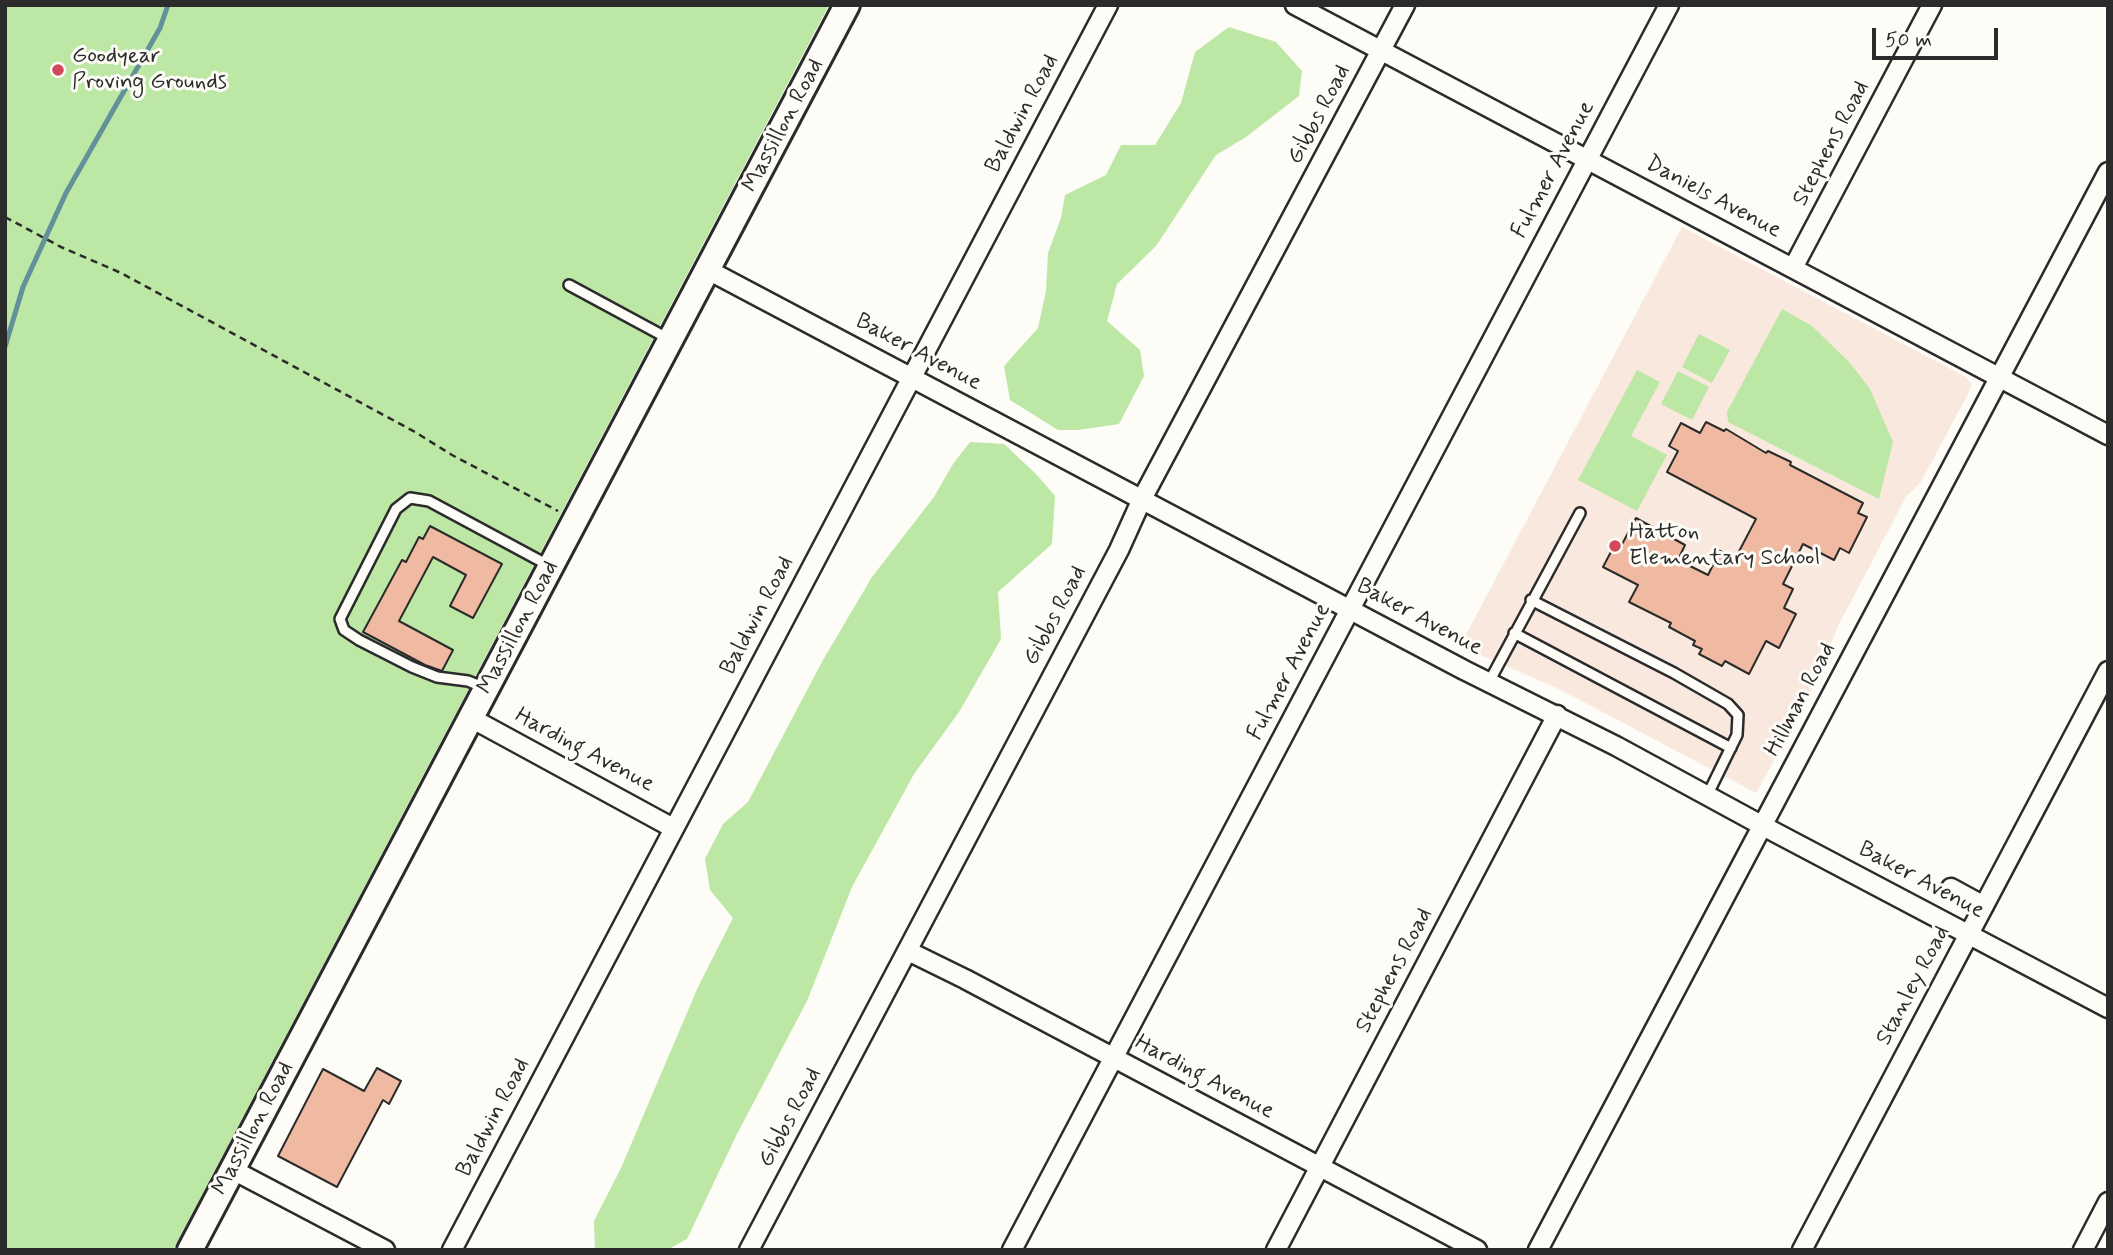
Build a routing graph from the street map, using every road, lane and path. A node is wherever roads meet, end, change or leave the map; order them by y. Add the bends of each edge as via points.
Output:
1 (847, 5) edge
2 (1108, 5) edge
3 (1295, 5) edge
4 (1405, 5) edge
5 (1669, 5) edge
6 (1932, 5) edge
7 (1381, 51) junction
8 (1587, 160) junction
9 (2108, 172) edge
10 (5, 217) edge
11 (1793, 268) junction
12 (708, 270) junction
13 (569, 285) dead end
14 (671, 340) junction
15 (912, 377) junction
16 (1999, 377) junction
17 (2108, 435) edge
18 (1142, 499) junction
19 (1580, 513) dead end
20 (575, 521) junction
21 (551, 566) junction
22 (1531, 600) junction
23 (1350, 610) junction
24 (1514, 633) junction
25 (2108, 671) edge
26 (1489, 682) junction
27 (487, 689) junction
28 (1557, 715) junction
29 (471, 718) junction
30 (1731, 748) junction
31 (1707, 796) junction
32 (1763, 826) junction
33 (673, 828) junction
34 (1951, 888) dead end
35 (1984, 906) junction
36 (1970, 935) junction
37 (908, 951) junction
38 (2108, 1008) edge
39 (1113, 1058) junction
40 (1319, 1167) junction
41 (233, 1170) junction
42 (2108, 1202) edge
43 (190, 1250) edge
44 (385, 1250) edge
45 (452, 1250) edge
46 (749, 1250) edge
47 (1012, 1250) edge
48 (1276, 1250) edge
49 (1477, 1250) edge
50 (1538, 1250) edge
51 (1802, 1250) edge
52 (2083, 1250) edge

1 - 12 street, Massillon Road
2 - 15 street, Baldwin Road
3 - 7 street, Daniels Avenue
4 - 7 street, Gibbs Road
5 - 8 street, Fulmer Avenue
6 - 11 street, Stephens Road
7 - 8 street, Daniels Avenue
7 - 18 street, Gibbs Road
8 - 11 street, Daniels Avenue
8 - 23 street, Fulmer Avenue
9 - 16 street, Hillman Road
10 - 20 path via 121,273
11 - 16 street, Daniels Avenue
12 - 14 street, Massillon Road
12 - 15 street, Baker Avenue
13 - 14 lane
14 - 20 street, Massillon Road
15 - 18 street, Baker Avenue
15 - 33 street, Baldwin Road
16 - 17 street, Daniels Avenue
16 - 32 street, Hillman Road
18 - 23 street, Baker Avenue
18 - 37 street, Gibbs Road
19 - 22 lane
20 - 21 street, Massillon Road
21 - 27 street, Massillon Road
21 - 27 lane via 429,501 410,498 396,509 340,619 344,630 412,667
22 - 24 lane
22 - 30 lane via 1728,704 1738,715
23 - 26 street, Baker Avenue
23 - 39 street, Fulmer Avenue
24 - 26 lane
24 - 30 lane
25 - 35 street, Stanley Road
26 - 28 street, Baker Avenue
27 - 29 street, Massillon Road
28 - 31 street, Baker Avenue
28 - 40 street, Stephens Road
29 - 33 street, Harding Avenue
29 - 41 street, Massillon Road
30 - 31 lane
31 - 32 street, Baker Avenue
32 - 36 street, Baker Avenue
32 - 50 street, Hillman Road
33 - 45 street, Baldwin Road
34 - 35 street
35 - 36 street, Stanley Road
36 - 38 street, Baker Avenue
36 - 51 street, Stanley Road
37 - 39 street, Harding Avenue
37 - 46 street, Gibbs Road
39 - 40 street, Harding Avenue
39 - 47 street, Fulmer Avenue
40 - 48 street, Stephens Road
40 - 49 street, Harding Avenue
41 - 43 street, Massillon Road
41 - 44 street
42 - 52 street

